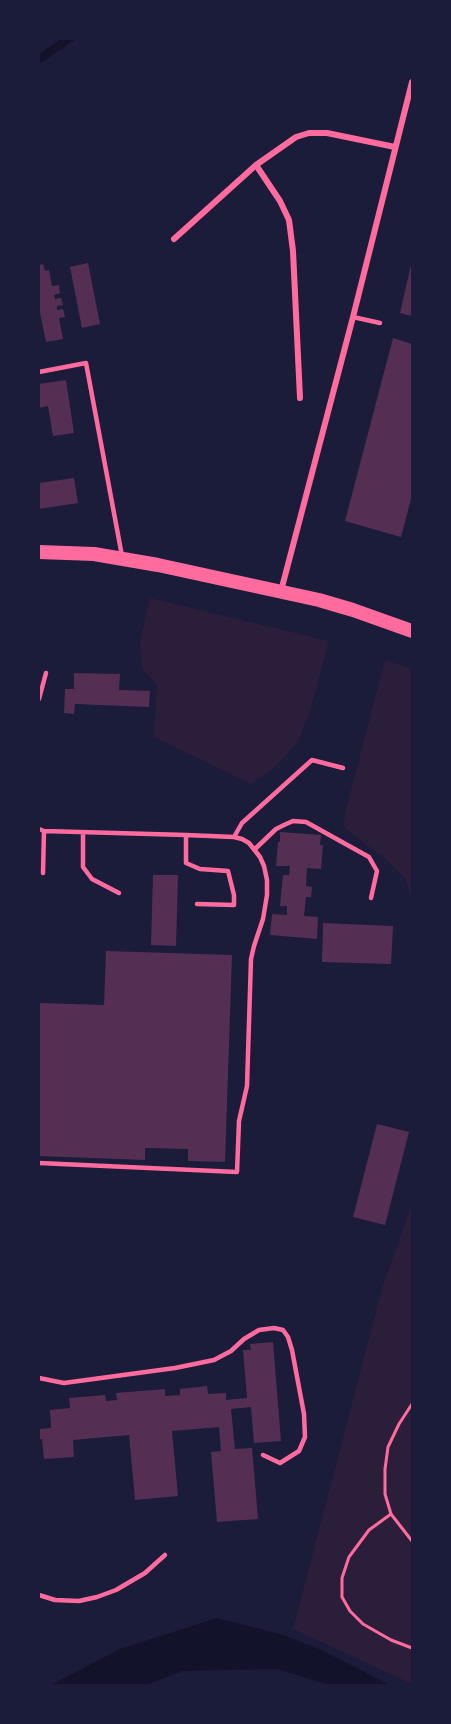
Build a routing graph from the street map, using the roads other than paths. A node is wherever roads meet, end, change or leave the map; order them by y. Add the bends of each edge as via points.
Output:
1 (412, 82) edge
2 (395, 147) junction
3 (256, 165) junction
4 (174, 239) dead end
5 (353, 316) junction
6 (380, 323) dead end
7 (39, 372) edge
8 (300, 398) dead end
9 (39, 552) edge
10 (122, 559) junction
11 (281, 592) junction
12 (412, 631) edge
13 (46, 673) dead end
14 (39, 699) edge
15 (344, 768) dead end
16 (42, 830) edge
17 (82, 833) junction
18 (186, 835) junction
19 (234, 837) junction
20 (255, 849) junction
21 (43, 873) dead end
22 (119, 893) dead end
23 (372, 898) dead end
24 (197, 904) dead end
25 (39, 1163) edge
26 (39, 1378) edge
27 (263, 1455) dead end
28 (165, 1555) dead end
29 (39, 1596) edge

1 - 2 street
2 - 3 street via 309,133 296,137
2 - 5 street
3 - 4 street
3 - 8 street via 288,220
5 - 6 lane
5 - 11 street
7 - 10 lane via 86,363
9 - 10 main road
10 - 11 main road
11 - 12 main road via 353,610
13 - 14 lane
15 - 19 lane via 312,760 243,823
16 - 17 lane
16 - 21 lane
17 - 18 lane
17 - 22 lane via 82,867 92,879
18 - 19 lane
18 - 24 lane via 186,863 200,869 228,871 234,895 234,905
19 - 20 lane
20 - 23 lane via 276,829 293,821 306,822 369,857 378,871
20 - 25 lane via 264,866 267,895 251,959 247,1086 239,1121 237,1172
26 - 27 lane via 64,1383 175,1368 214,1360 259,1330 282,1330 292,1350 305,1437 299,1451 280,1463
28 - 29 lane via 145,1573 97,1597 79,1601

